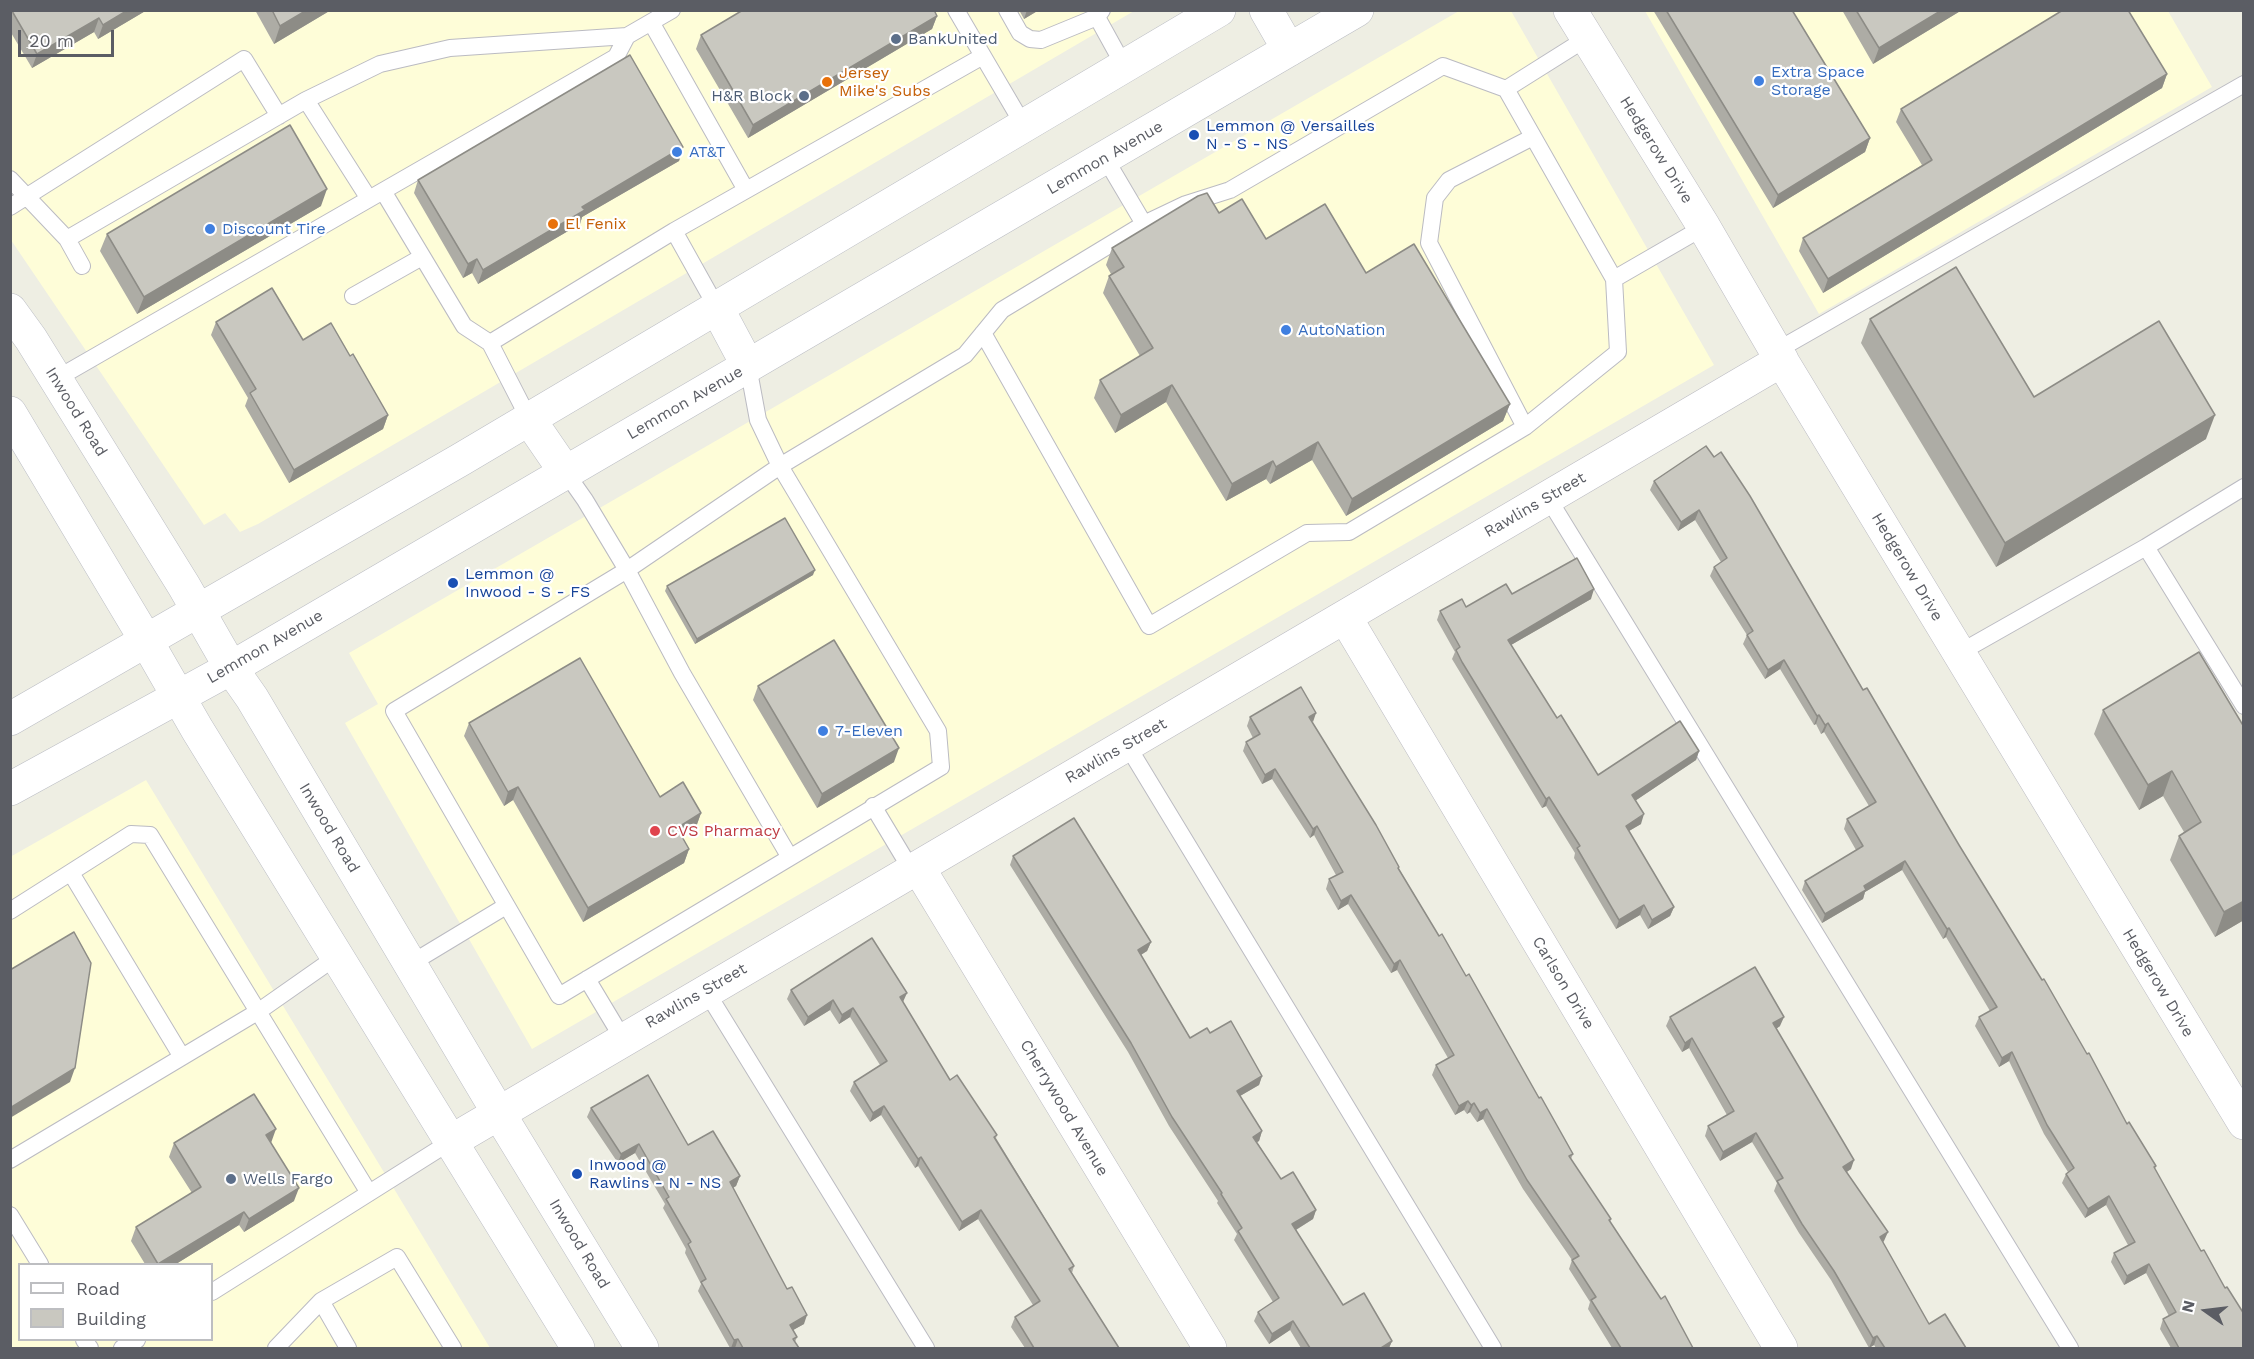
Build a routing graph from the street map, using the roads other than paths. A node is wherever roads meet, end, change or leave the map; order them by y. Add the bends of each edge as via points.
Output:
1 (672, 10) edge
2 (956, 10) edge
3 (1007, 10) edge
4 (1219, 10) edge
5 (1266, 10) edge
6 (1357, 10) edge
7 (1570, 10) edge
8 (1100, 14) edge
9 (651, 22) junction
10 (627, 36) junction
11 (1587, 38) junction
12 (1289, 50) junction
13 (983, 56) junction
14 (1125, 66) junction
15 (2244, 84) edge
16 (1506, 89) junction
17 (306, 100) junction
18 (279, 116) junction
19 (1024, 126) junction
20 (1533, 137) junction
21 (1105, 158) junction
22 (10, 178) edge
23 (746, 190) junction
24 (28, 195) junction
25 (376, 195) junction
26 (10, 207) edge
27 (1144, 224) junction
28 (1704, 227) junction
29 (674, 231) junction
30 (67, 239) junction
31 (422, 257) junction
32 (82, 266) dead end
33 (1614, 279) junction
34 (353, 296) dead end
35 (717, 308) junction
36 (10, 310) edge
37 (982, 333) junction
38 (490, 343) junction
39 (1779, 356) junction
40 (748, 366) junction
41 (56, 379) junction
42 (10, 413) edge
43 (530, 419) junction
44 (1525, 427) junction
45 (780, 466) junction
46 (566, 473) junction
47 (2244, 487) edge
48 (1548, 498) junction
49 (2146, 547) junction
50 (627, 570) junction
51 (199, 612) junction
52 (1345, 617) junction
53 (147, 642) junction
54 (1959, 653) junction
55 (231, 668) junction
56 (177, 697) junction
57 (2242, 697) edge
58 (10, 719) edge
59 (1127, 745) junction
60 (10, 789) edge
61 (873, 806) junction
62 (789, 856) junction
63 (915, 869) junction
64 (70, 873) junction
65 (506, 906) junction
66 (10, 911) edge
67 (336, 957) junction
68 (410, 964) junction
69 (587, 979) junction
70 (706, 991) junction
71 (259, 1011) junction
72 (623, 1039) junction
73 (182, 1057) junction
74 (498, 1112) junction
75 (2244, 1123) edge
76 (450, 1142) junction
77 (10, 1160) edge
78 (369, 1192) junction
79 (10, 1215) edge
80 (39, 1263) edge
81 (213, 1291) edge
82 (321, 1301) junction
83 (276, 1348) edge
84 (348, 1348) edge
85 (453, 1348) edge
86 (578, 1348) edge
87 (642, 1348) edge
88 (926, 1348) edge
89 (1210, 1348) edge
90 (1493, 1348) edge
91 (1781, 1348) edge
92 (2070, 1348) edge

1 - 9 lane
2 - 13 lane
3 - 8 lane via 1020,33 1041,40
4 - 14 main road
5 - 12 main road
6 - 12 main road, Lemmon Avenue
7 - 11 main road, Hedgerow Drive
8 - 14 lane
9 - 10 lane
9 - 23 lane
10 - 17 lane via 450,48 380,64
10 - 25 lane via 616,57
11 - 16 lane
11 - 28 main road, Hedgerow Drive
12 - 21 main road, Lemmon Avenue
13 - 19 lane
13 - 23 lane
14 - 19 main road
15 - 39 lane
16 - 20 lane
16 - 27 lane via 1443,66 1230,190 1186,204
17 - 18 lane
17 - 25 lane
18 - 24 lane via 244,59
18 - 30 lane
19 - 35 main road
20 - 33 lane
20 - 44 lane via 1449,180 1435,198 1429,243
21 - 27 lane
21 - 40 main road, Lemmon Avenue
22 - 24 lane
23 - 29 lane
24 - 26 lane
24 - 30 lane
25 - 31 lane
25 - 41 lane
27 - 37 lane via 1002,310
28 - 33 lane
28 - 39 main road, Hedgerow Drive
29 - 35 lane
29 - 38 lane
30 - 32 lane
31 - 34 lane
31 - 38 lane via 464,326
33 - 44 lane via 1618,352
35 - 40 main road
35 - 43 main road
36 - 41 main road, Inwood Road
37 - 44 lane via 1149,626 1307,533 1349,532
37 - 45 lane via 965,355
38 - 43 lane
39 - 48 main road, Rawlins Street
39 - 54 main road, Hedgerow Drive
40 - 45 lane via 758,420
40 - 46 main road, Lemmon Avenue
41 - 51 main road, Inwood Road
42 - 53 main road
43 - 46 main road
43 - 51 main road
45 - 50 lane
45 - 61 lane via 939,731 940,767
46 - 50 lane
46 - 55 main road, Lemmon Avenue
47 - 49 lane
48 - 52 main road, Rawlins Street
48 - 92 lane
49 - 54 lane
49 - 57 lane
50 - 62 lane
50 - 65 lane via 394,711
51 - 53 main road
51 - 55 main road, Inwood Road
52 - 59 main road, Rawlins Street
52 - 91 main road, Carlson Drive
53 - 56 main road
53 - 58 main road
54 - 75 main road, Hedgerow Drive
55 - 56 main road, Lemmon Avenue
55 - 68 main road, Inwood Road
56 - 60 main road, Lemmon Avenue
56 - 67 main road
59 - 63 main road, Rawlins Street
59 - 90 lane
61 - 62 lane
61 - 63 lane
62 - 69 lane
63 - 70 main road, Rawlins Street
63 - 89 main road, Cherrywood Avenue
64 - 66 lane
64 - 71 lane via 131,834 150,835
64 - 73 lane
65 - 68 lane
65 - 69 lane via 559,996
67 - 71 lane
67 - 76 main road
68 - 74 main road, Inwood Road
69 - 72 lane
70 - 72 main road, Rawlins Street
70 - 88 lane
71 - 73 lane
71 - 78 lane
72 - 74 main road, Rawlins Street
73 - 77 lane
74 - 76 main road, Rawlins Street
74 - 87 main road, Inwood Road
76 - 78 lane
76 - 86 main road
78 - 81 lane
79 - 80 lane
82 - 83 lane
82 - 84 lane
82 - 85 lane via 397,1257

